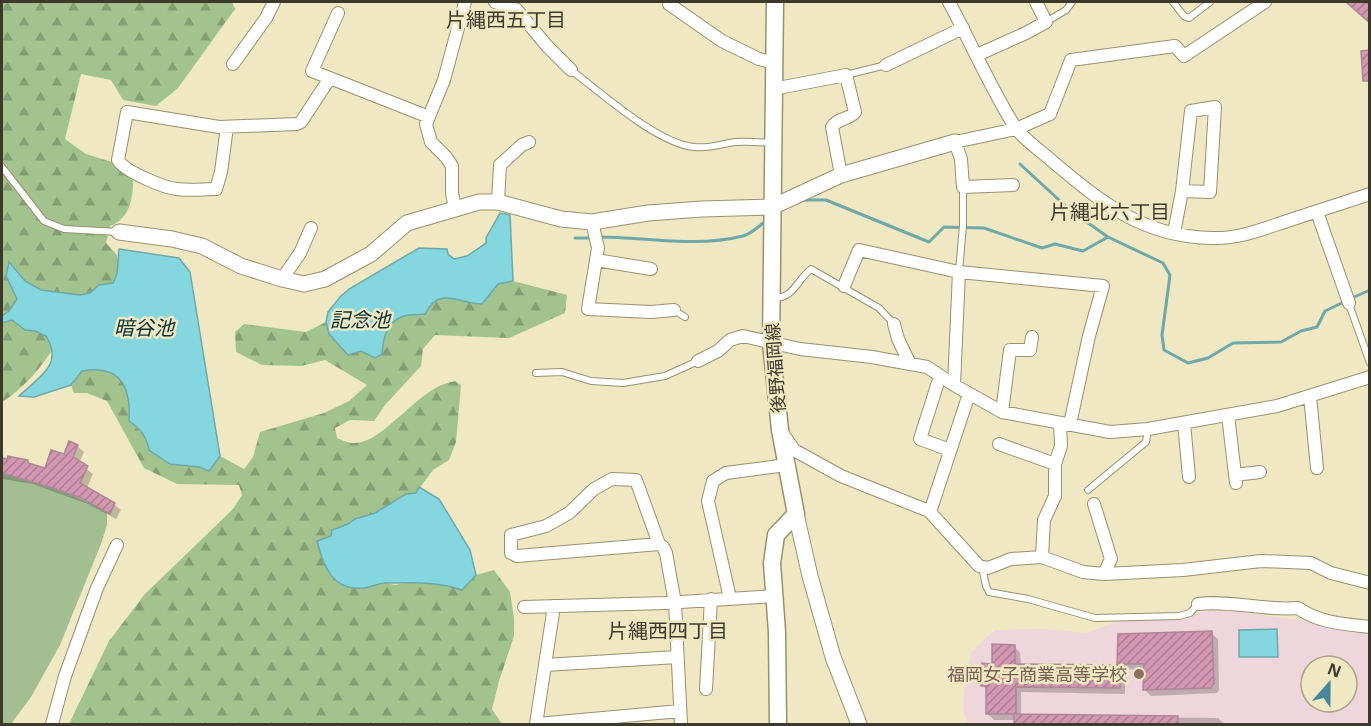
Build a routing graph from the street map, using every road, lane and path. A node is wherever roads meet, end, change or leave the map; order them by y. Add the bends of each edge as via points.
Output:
1 (274, 2) edge
2 (465, 2) edge
3 (495, 2) edge
4 (775, 2) edge
5 (949, 2) edge
6 (1036, 2) edge
7 (1072, 2) edge
8 (1173, 2) edge
9 (1210, 2) edge
10 (1265, 2) edge
11 (668, 3) edge
12 (338, 13) dead end
13 (1046, 22) junction
14 (963, 28) junction
15 (977, 55) junction
16 (774, 63) junction
17 (233, 64) dead end
18 (886, 65) joint
19 (571, 70) joint
20 (846, 75) junction
21 (330, 78) junction
22 (773, 89) junction
23 (432, 111) junction
24 (227, 127) junction
25 (1016, 129) junction
26 (529, 142) dead end
27 (772, 142) junction
28 (955, 142) junction
29 (2, 167) edge
30 (841, 175) junction
31 (1013, 185) dead end
32 (963, 187) junction
33 (1182, 191) junction
34 (1370, 194) edge
35 (498, 202) junction
36 (772, 207) junction
37 (455, 208) junction
38 (1317, 213) junction
39 (592, 222) junction
40 (311, 228) dead end
41 (119, 232) joint
42 (1174, 233) junction
43 (596, 260) junction
44 (651, 269) dead end
45 (959, 272) junction
46 (282, 279) junction
47 (844, 286) junction
48 (772, 298) junction
49 (1349, 303) joint
50 (674, 310) joint
51 (685, 317) dead end
52 (894, 324) joint
53 (1032, 337) dead end
54 (771, 343) junction
55 (698, 361) joint
56 (1370, 363) edge
57 (910, 364) junction
58 (536, 373) dead end
59 (940, 376) junction
60 (1370, 377) edge
61 (954, 385) junction
62 (969, 394) junction
63 (1310, 396) junction
64 (1002, 412) junction
65 (1228, 415) junction
66 (1184, 423) junction
67 (1065, 424) junction
68 (1148, 429) junction
69 (780, 430) junction
70 (999, 444) dead end
71 (950, 450) junction
72 (1055, 464) junction
73 (787, 465) junction
74 (1317, 468) dead end
75 (1260, 472) dead end
76 (1189, 477) dead end
77 (1088, 490) dead end
78 (1094, 504) dead end
79 (930, 512) junction
80 (796, 514) junction
81 (659, 544) junction
82 (117, 545) dead end
83 (1042, 557) junction
84 (982, 567) junction
85 (1104, 573) junction
86 (1370, 583) edge
87 (774, 596) junction
88 (730, 598) junction
89 (711, 599) junction
90 (675, 603) junction
91 (1198, 604) joint
92 (554, 606) junction
93 (524, 607) dead end
94 (1370, 627) edge
95 (676, 657) junction
96 (545, 665) junction
97 (706, 689) dead end
98 (680, 711) junction
99 (631, 720) edge
100 (52, 724) edge
101 (537, 724) edge
102 (681, 724) edge
103 (778, 724) edge
104 (860, 724) edge

1 - 17 street
2 - 23 street
3 - 19 street via 517,10
4 - 16 main road, 後野福岡線
5 - 14 street
6 - 13 street
7 - 13 lane
8 - 9 lane via 1189,18
10 - 25 street via 1184,56 1175,46 1071,60 1050,114
11 - 16 street via 722,41
12 - 21 street via 312,71
13 - 15 street
14 - 15 street
14 - 18 street
15 - 25 street
16 - 22 main road, 後野福岡線
18 - 20 lane
19 - 27 lane via 660,136 681,146 712,148
20 - 22 street
20 - 30 street via 855,112 832,127
21 - 23 street
21 - 24 street via 301,122
22 - 27 main road, 後野福岡線
23 - 37 street via 426,124 431,142 452,166
24 - 24 street via 127,112 118,160 121,165 174,189 216,189
25 - 28 street
25 - 42 street via 1104,203 1133,220
26 - 35 street via 500,165
27 - 36 main road, 後野福岡線
28 - 30 street
28 - 32 street
29 - 41 lane via 44,221 64,229
30 - 36 street
31 - 32 street
32 - 45 lane
33 - 33 street via 1191,111 1215,107 1210,192
33 - 42 street
34 - 38 street
35 - 37 street via 479,201
35 - 39 street via 561,219
36 - 39 street via 648,213
36 - 48 main road, 後野福岡線
37 - 46 street via 407,223 371,254 325,279 304,284
38 - 42 street via 1239,235 1213,238
38 - 49 street
39 - 43 street via 598,244
40 - 46 street
41 - 46 street via 202,246 241,266
43 - 44 street
43 - 50 street via 588,309
45 - 47 street via 859,250
45 - 61 street
45 - 67 street via 1103,286
47 - 48 lane via 811,269 788,296
47 - 52 lane via 879,308
48 - 54 main road, 後野福岡線
49 - 56 lane
50 - 51 lane
52 - 57 street
53 - 64 street via 1030,350 1010,350
54 - 55 street via 738,337
54 - 57 street
54 - 69 main road, 後野福岡線
55 - 58 lane via 665,376 623,383 591,381 562,372
57 - 59 street via 927,367
59 - 61 street
59 - 71 street via 920,439
60 - 63 street
61 - 62 street
62 - 64 street
62 - 71 street
63 - 65 street
63 - 74 street
64 - 67 street
65 - 66 street
65 - 75 street via 1235,479
66 - 68 street
66 - 76 street
67 - 68 street via 1110,432
67 - 72 street
68 - 77 lane via 1146,442
69 - 73 main road, 後野福岡線
69 - 79 street via 794,450 841,476
70 - 72 street
71 - 79 street
72 - 83 street via 1055,496 1044,520
73 - 80 main road, 後野福岡線
73 - 88 street via 726,473 713,481 708,501
78 - 85 street via 1111,559
79 - 84 street
80 - 87 main road via 776,535 772,563
80 - 104 street via 833,657
81 - 81 street via 517,556 511,553 511,535 552,523 612,479 636,480
81 - 90 street via 666,552
82 - 100 street via 69,664
83 - 84 street via 1011,559
83 - 85 street via 1083,572
84 - 91 lane via 989,592 1095,618 1179,615 1190,613
85 - 86 street via 1311,563 1331,573
87 - 88 street
87 - 103 main road
88 - 89 street
89 - 90 street
89 - 97 street
90 - 92 street
90 - 95 street
91 - 94 street via 1298,608 1314,618
92 - 93 street
92 - 96 street
95 - 96 street
95 - 98 street
96 - 101 street
98 - 99 street
98 - 102 street
99 - 101 street

